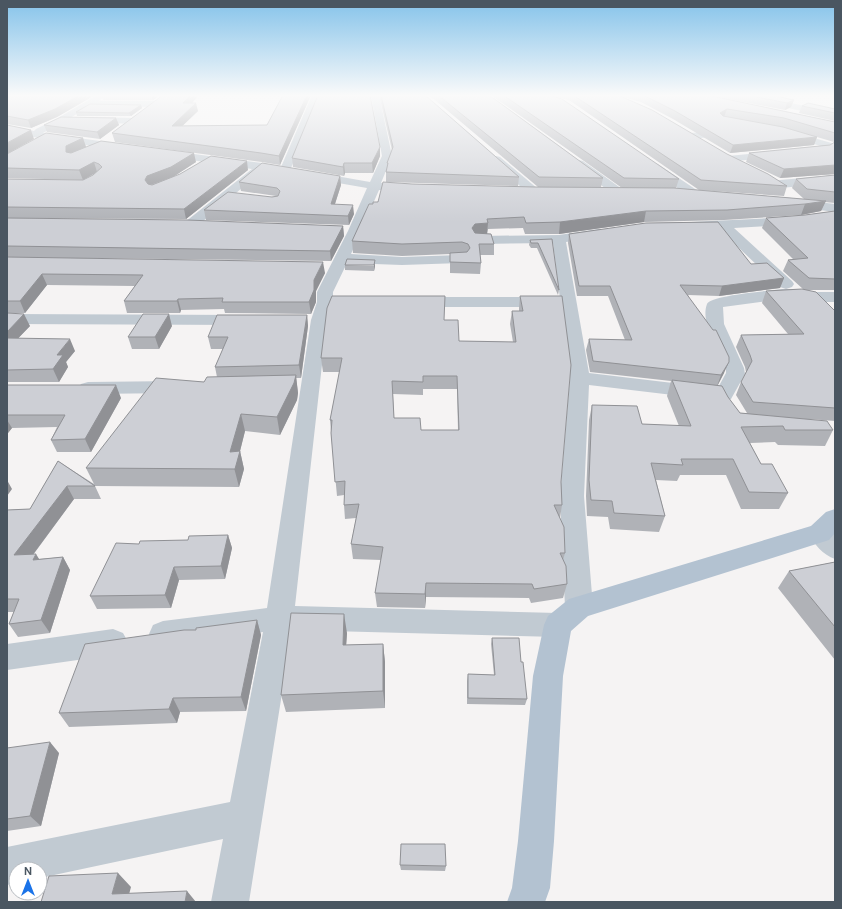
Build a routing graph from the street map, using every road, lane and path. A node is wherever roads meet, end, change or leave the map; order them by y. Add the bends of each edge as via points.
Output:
1 (27, 137) edge
2 (36, 137) edge
3 (45, 137) edge
4 (50, 137) edge
5 (111, 137) edge
6 (298, 137) edge
7 (383, 137) edge
8 (693, 137) edge
9 (800, 137) edge
10 (32, 140) junction
11 (103, 144) junction
12 (709, 147) edge
13 (835, 148) edge
14 (136, 149) edge
15 (812, 150) edge
16 (88, 151) edge
17 (151, 151) edge
18 (487, 151) edge
19 (789, 153) edge
20 (568, 155) edge
21 (211, 159) junction
22 (648, 162) edge
23 (262, 166) junction
24 (747, 168) edge
25 (194, 169) edge
26 (285, 170) junction
27 (835, 179) edge
28 (375, 186) junction
29 (420, 189) edge
30 (518, 192) edge
31 (534, 192) junction
32 (549, 192) edge
33 (603, 192) edge
34 (618, 192) junction
35 (633, 192) edge
36 (671, 193) edge
37 (694, 194) junction
38 (228, 195) junction
39 (709, 195) edge
40 (243, 197) edge
41 (784, 202) edge
42 (799, 203) junction
43 (835, 208) edge
44 (835, 215) edge
45 (174, 225) edge
46 (190, 225) junction
47 (206, 226) edge
48 (724, 226) junction
49 (673, 227) edge
50 (613, 232) edge
51 (559, 238) junction
52 (480, 240) edge
53 (461, 259) edge
54 (333, 265) junction
55 (797, 294) junction
56 (835, 297) edge
57 (396, 302) edge
58 (569, 302) junction
59 (7, 319) edge
60 (257, 320) edge
61 (580, 378) junction
62 (194, 386) edge
63 (69, 389) edge
64 (724, 394) junction
65 (733, 412) edge
66 (830, 533) edge
67 (568, 616) junction
68 (280, 618) junction
69 (7, 657) edge
70 (244, 817) junction
71 (7, 866) edge
72 (230, 902) edge
73 (526, 902) edge

1 - 10 street
2 - 10 street
3 - 10 street
4 - 11 street
5 - 11 street
6 - 26 street
7 - 28 street via 387,156
8 - 12 street
9 - 13 street
11 - 14 street
11 - 16 street
13 - 15 street
17 - 21 street
18 - 31 street
19 - 24 street via 725,157
20 - 34 street
21 - 23 street
21 - 25 street
22 - 37 street
23 - 26 street
23 - 38 street
26 - 28 street
27 - 42 street via 777,182
28 - 29 street
28 - 54 street via 347,230
30 - 31 street
31 - 32 street
33 - 34 street
34 - 35 street
36 - 37 street
37 - 39 street
38 - 40 street
38 - 46 street
41 - 42 street
42 - 43 street
44 - 48 street
45 - 46 street
46 - 47 street
48 - 49 street
48 - 55 street
50 - 51 street
51 - 52 street
51 - 58 street
53 - 54 street
54 - 68 street via 325,292 332,302 312,320
55 - 56 street via 809,297
55 - 64 street via 715,304 715,324 736,374
57 - 58 street
58 - 61 street
59 - 60 street
61 - 64 street
61 - 67 street via 572,496
62 - 63 street
64 - 65 street
66 - 67 main road
67 - 68 street
67 - 73 main road via 548,676 536,842 531,888
68 - 69 street
68 - 70 street
70 - 71 street
70 - 72 street

